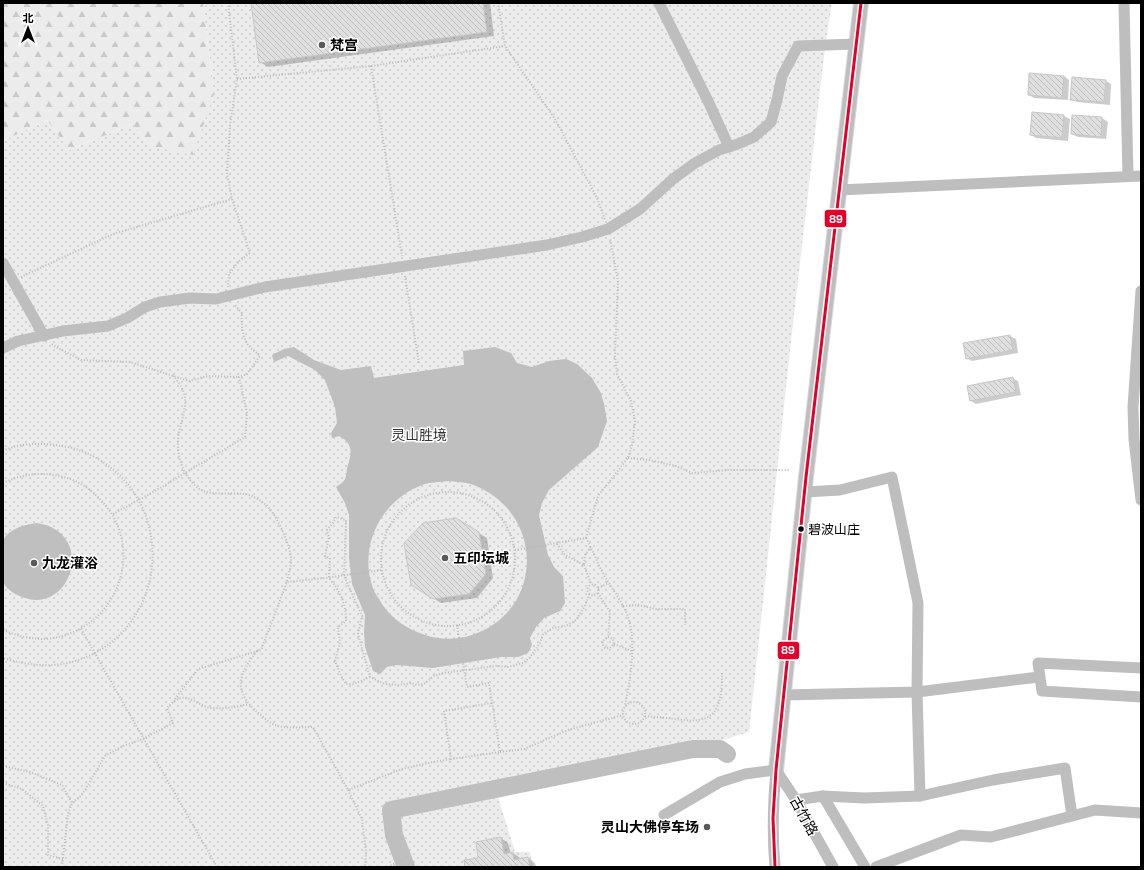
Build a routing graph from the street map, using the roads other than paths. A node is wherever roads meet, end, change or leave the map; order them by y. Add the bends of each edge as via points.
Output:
1 (659, 3) edge
2 (861, 3) edge
3 (1124, 3) edge
4 (856, 44) junction
5 (729, 147) junction
6 (1128, 176) junction
7 (1141, 176) edge
8 (839, 190) junction
9 (3, 263) edge
10 (1141, 291) edge
11 (44, 336) junction
12 (3, 348) edge
13 (805, 492) junction
14 (1141, 500) edge
15 (1141, 668) edge
16 (1039, 677) junction
17 (917, 692) junction
18 (783, 695) junction
19 (1141, 697) edge
20 (776, 770) junction
21 (823, 796) junction
22 (920, 796) junction
23 (796, 800) junction
24 (1141, 813) edge
25 (664, 815) dead end
26 (1072, 816) junction
27 (775, 867) edge
28 (833, 867) edge
29 (865, 867) edge
30 (876, 867) edge

1 - 5 street
2 - 4 main road
3 - 6 street
4 - 5 street via 798,46 782,76 771,122 754,137
4 - 8 main road
5 - 11 street via 695,163 640,209 608,229 582,237 547,245 265,287 216,299 190,298 160,302 108,326 63,331
6 - 7 street
6 - 8 street
8 - 13 main road
9 - 11 street
10 - 14 street via 1133,407
11 - 12 street via 18,341
13 - 17 street via 840,490 892,477 918,603
13 - 18 main road
15 - 16 street via 1038,663
16 - 17 street
16 - 19 street via 1042,690
17 - 18 street
17 - 22 street
18 - 20 main road
20 - 23 street, 古竹路
20 - 25 street via 745,774 720,782
20 - 27 street via 772,840
21 - 22 street
21 - 23 street
21 - 29 street
22 - 26 street via 1065,768
23 - 28 street, 古竹路
24 - 26 street via 1095,810
26 - 30 street via 991,837 961,835

